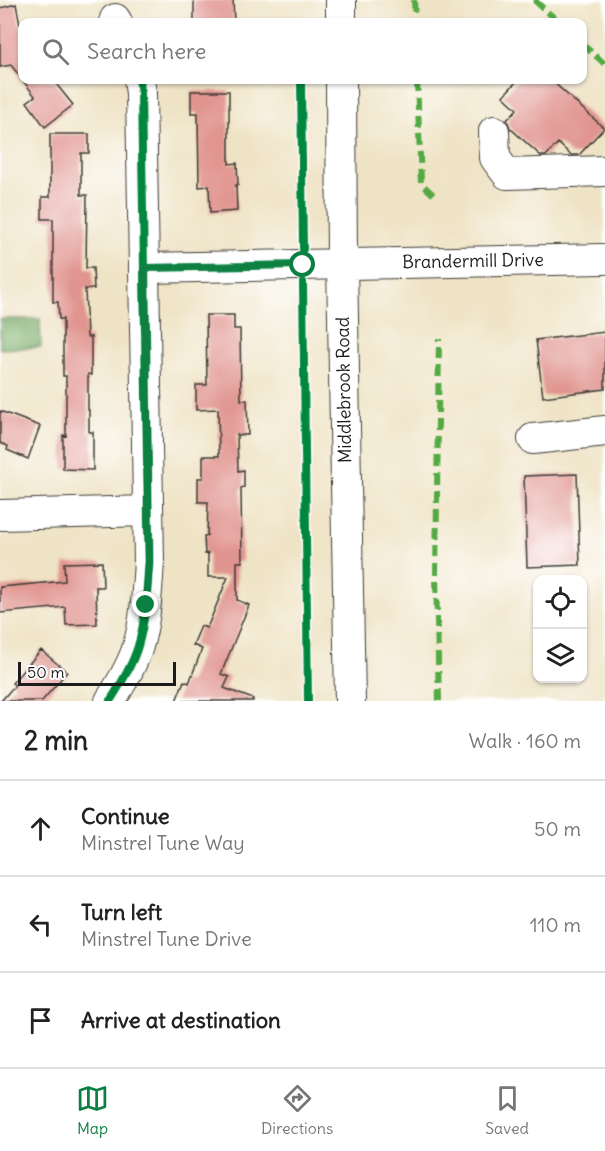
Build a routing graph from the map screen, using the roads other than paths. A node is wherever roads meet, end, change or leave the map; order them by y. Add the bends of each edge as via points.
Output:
1 (340, 0) edge
2 (341, 18) edge
3 (140, 84) edge
4 (341, 84) edge
5 (494, 131) dead end
6 (605, 171) edge
7 (605, 259) edge
8 (342, 263) junction
9 (145, 268) junction
10 (605, 431) edge
11 (533, 439) dead end
12 (148, 512) junction
13 (0, 514) edge
14 (110, 701) edge
15 (350, 701) edge

1 - 2 street
3 - 9 street
4 - 8 street, Middlebrook Road
5 - 6 street via 495,158 507,174
7 - 8 street, Brandermill Drive
8 - 9 street, Brandermill Drive
8 - 15 street, Middlebrook Road
9 - 12 street
10 - 11 street
12 - 13 street
12 - 14 street via 146,605 138,647

